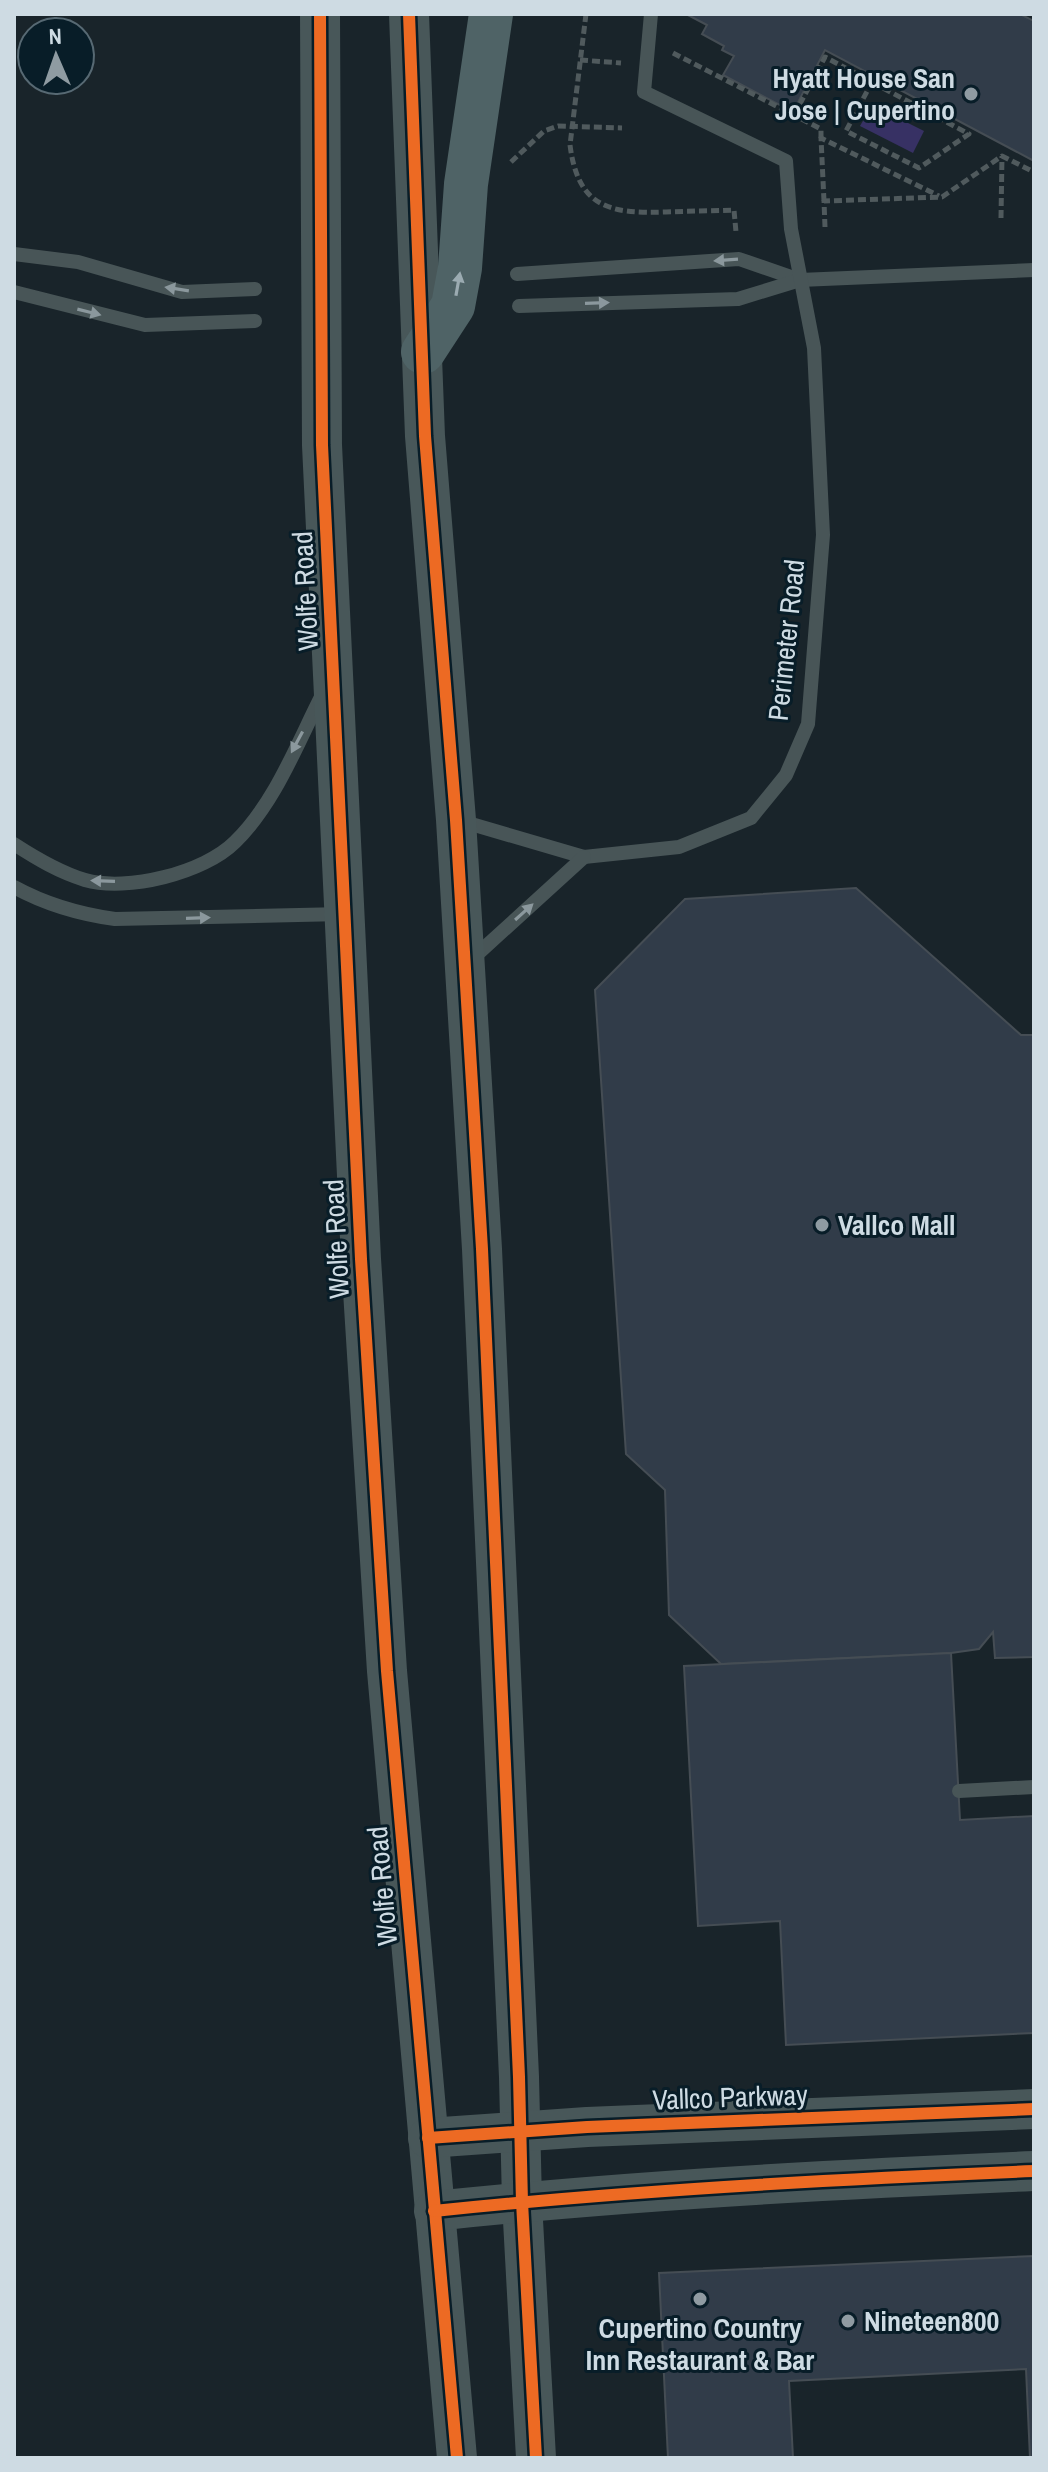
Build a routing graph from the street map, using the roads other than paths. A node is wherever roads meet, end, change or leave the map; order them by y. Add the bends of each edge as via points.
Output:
1 (320, 14) edge
2 (409, 14) edge
3 (491, 14) edge
4 (651, 14) edge
5 (14, 254) edge
6 (1034, 270) edge
7 (517, 274) dead end
8 (800, 280) junction
9 (255, 289) dead end
10 (14, 292) edge
11 (519, 306) dead end
12 (255, 321) dead end
13 (423, 352) junction
14 (334, 673) junction
15 (456, 820) junction
16 (14, 844) edge
17 (584, 857) junction
18 (14, 887) edge
19 (343, 914) junction
20 (466, 964) junction
21 (1034, 1787) edge
22 (959, 1791) dead end
23 (1034, 2109) edge
24 (520, 2131) junction
25 (428, 2138) junction
26 (1034, 2171) edge
27 (522, 2202) junction
28 (434, 2211) junction
29 (457, 2458) edge
30 (536, 2458) edge

1 - 14 main road, Wolfe Road via 322,445
2 - 13 main road
13 -> 3 highway via 453,306
4 - 8 lane, Perimeter Road via 644,92 786,161
9 -> 5 lane via 182,292 78,262
6 - 8 lane
8 -> 7 lane via 739,259
11 -> 8 lane via 738,299
8 - 17 lane, Perimeter Road via 814,348 823,535 808,724 786,775 751,818 679,847
10 -> 12 lane via 145,325
13 - 15 main road
14 -> 16 lane via 266,803 234,843 196,868 140,883 88,881 43,863
14 - 19 main road, Wolfe Road
15 - 17 lane, Perimeter Road
15 - 20 main road
20 -> 17 lane
18 -> 19 lane via 79,914 115,919
19 - 25 main road, Wolfe Road via 387,1671
20 - 24 main road
21 - 22 lane
23 - 24 main road, Vallco Parkway
24 - 25 main road, Vallco Parkway
24 - 27 main road
25 - 28 main road, Wolfe Road
26 - 27 main road
27 - 28 main road
27 - 30 main road
28 - 29 main road, Wolfe Road

